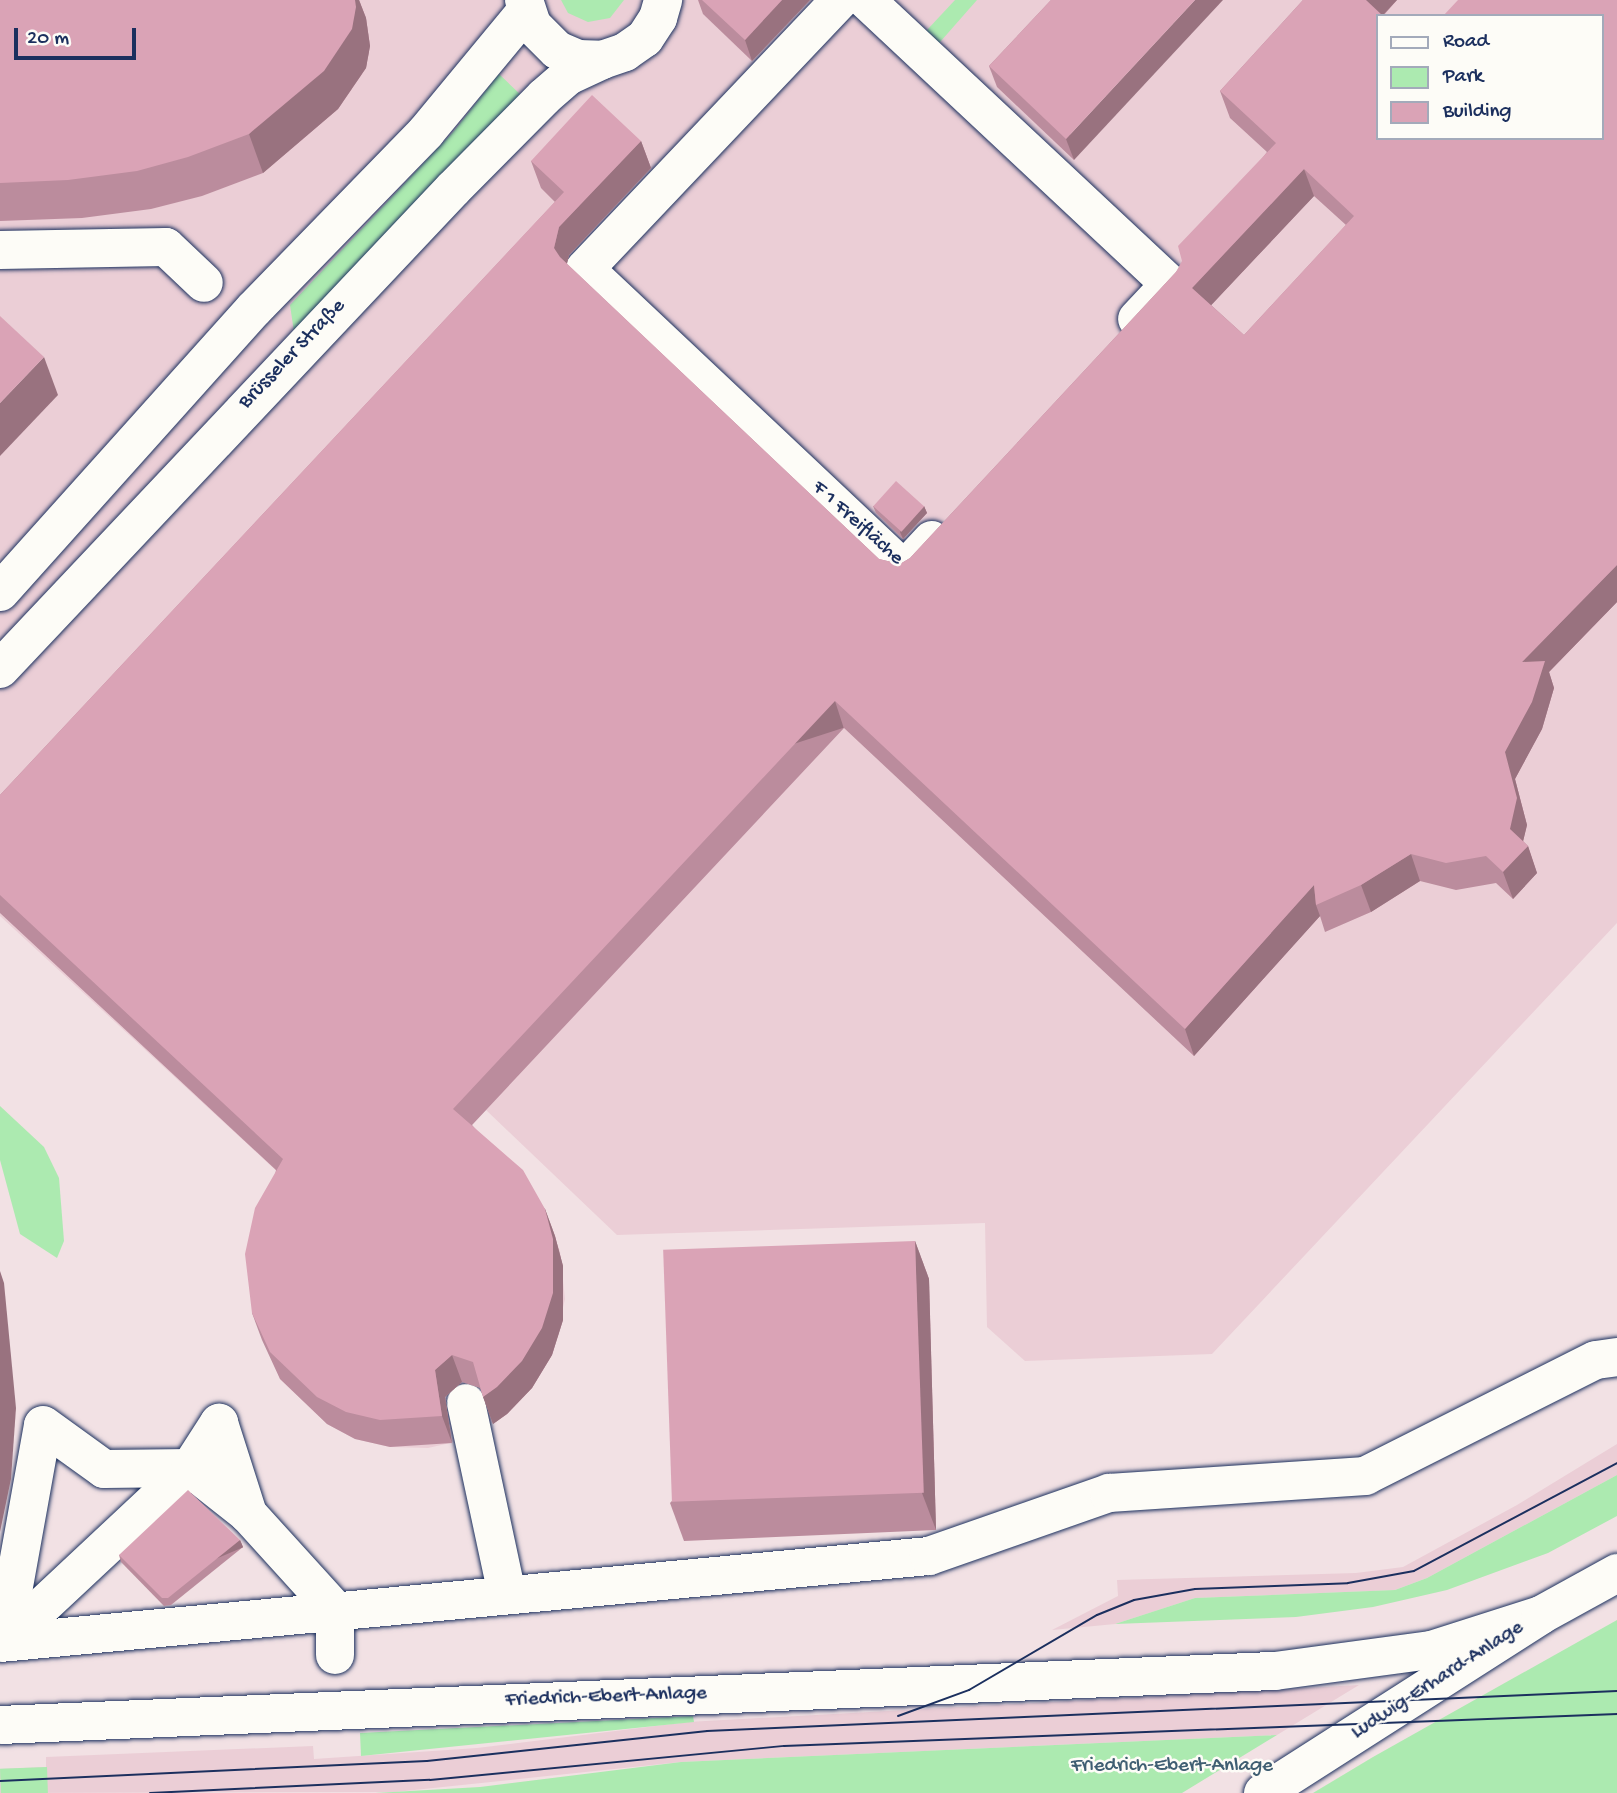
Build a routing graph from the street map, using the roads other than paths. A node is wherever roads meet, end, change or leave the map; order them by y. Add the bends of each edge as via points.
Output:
1 (663, 0) edge
2 (840, 0) edge
3 (866, 0) edge
4 (525, 5) edge
5 (602, 60) junction
6 (0, 250) edge
7 (204, 283) dead end
8 (254, 309) junction
9 (1113, 346) edge
10 (250, 401) junction
11 (961, 509) edge
12 (0, 592) edge
13 (0, 669) edge
14 (1617, 1357) edge
15 (466, 1403) dead end
16 (190, 1468) junction
17 (228, 1509) junction
18 (1617, 1573) edge
19 (507, 1595) junction
20 (335, 1610) junction
21 (1541, 1615) junction
22 (2, 1643) edge
23 (335, 1655) dead end
24 (0, 1725) edge
25 (1263, 1793) edge

1 - 5 street, Brüsseler Straße via 659,18 645,38
2 - 11 street, F 1 Freifläche via 585,269 904,570
3 - 9 street via 1170,284
4 - 5 street via 541,37 558,50 578,59
4 - 8 street via 426,132
5 - 10 street, Brüsseler Straße via 568,76 544,97
6 - 7 street via 166,247
8 - 10 street via 265,322 272,350 269,368
8 - 12 street
10 - 13 street, Brüsseler Straße
14 - 19 street via 1596,1360 1365,1476 1109,1493 929,1556
15 - 19 street
16 - 17 street
16 - 17 street via 219,1423
16 - 22 street
16 - 22 street via 104,1469 43,1425
17 - 20 street
18 - 21 street, Ludwig-Erhard-Anlage
19 - 20 street
20 - 22 street
20 - 23 street
21 - 24 street, Friedrich-Ebert-Anlage via 1431,1650 1275,1671
21 - 25 street, Ludwig-Erhard-Anlage

